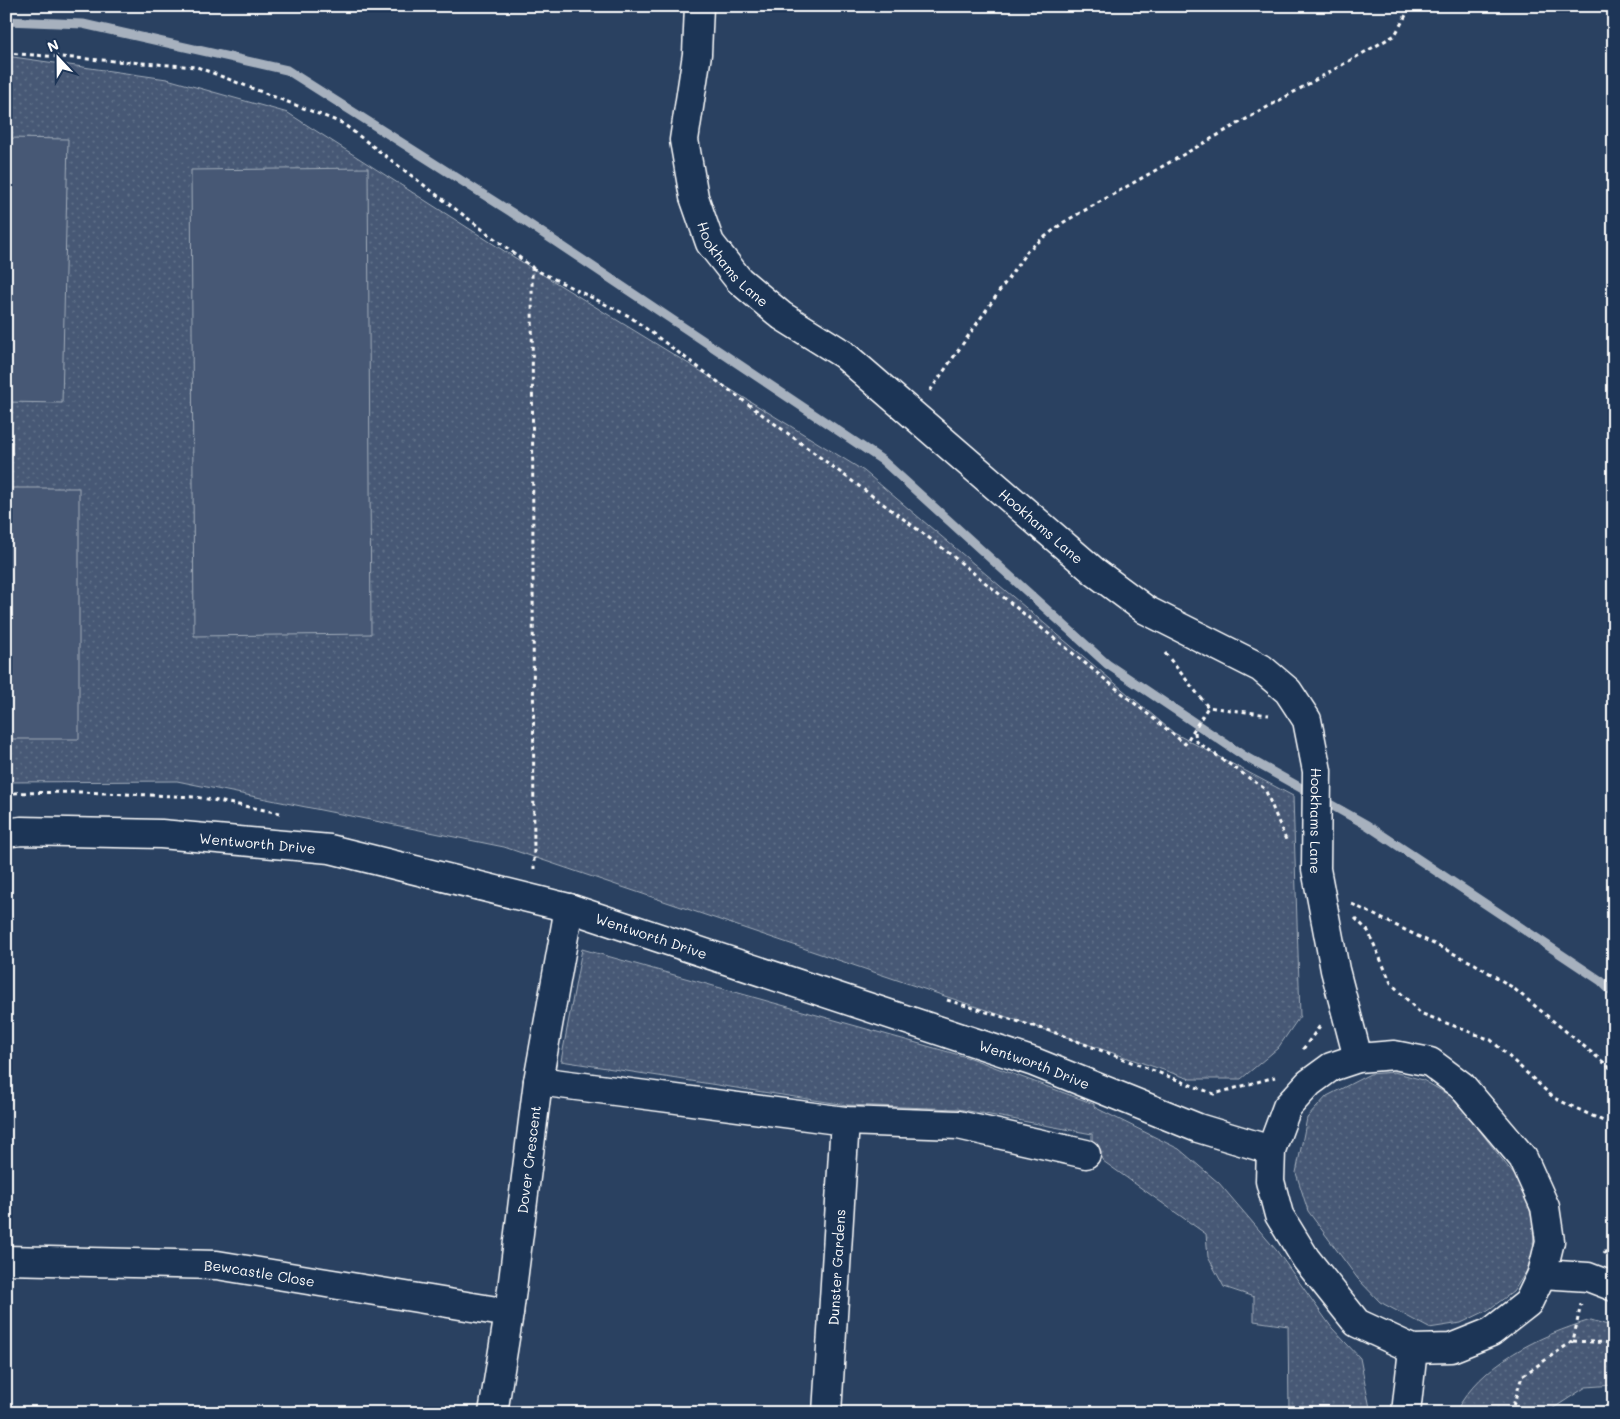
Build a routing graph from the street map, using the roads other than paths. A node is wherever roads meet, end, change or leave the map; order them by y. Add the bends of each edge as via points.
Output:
1 (699, 6) edge
2 (6, 833) edge
3 (569, 908) junction
4 (1358, 1058) junction
5 (538, 1081) junction
6 (845, 1121) junction
7 (1271, 1150) junction
8 (1086, 1154) dead end
9 (6, 1260) edge
10 (1542, 1274) junction
11 (1614, 1287) edge
12 (509, 1313) junction
13 (1413, 1349) junction
14 (493, 1413) edge
15 (827, 1413) edge
16 (1406, 1413) edge

1 - 4 street, Hookhams Lane via 697,54 684,140 694,197 710,243 739,280 782,316 842,354 1095,572 1146,610 1260,668 1288,691 1307,720 1317,771 1316,869 1335,970
2 - 3 street, Wentworth Drive via 161,834 330,849
3 - 5 street, Dover Crescent
3 - 7 street, Wentworth Drive via 1034,1062 1198,1128
4 - 7 street via 1331,1067 1309,1082 1287,1107
4 - 10 street via 1394,1055 1430,1062 1462,1086 1474,1100 1523,1158 1545,1207 1550,1241
5 - 6 street
5 - 12 street, Dover Crescent
6 - 8 street via 958,1125
6 - 15 street, Dunster Gardens
7 - 13 street via 1270,1181 1279,1215 1306,1259 1357,1323
9 - 12 street, Bewcastle Close via 217,1265
10 - 11 street via 1588,1277
10 - 13 street via 1528,1303 1491,1332 1451,1348
12 - 14 street, Dover Crescent
13 - 16 street

